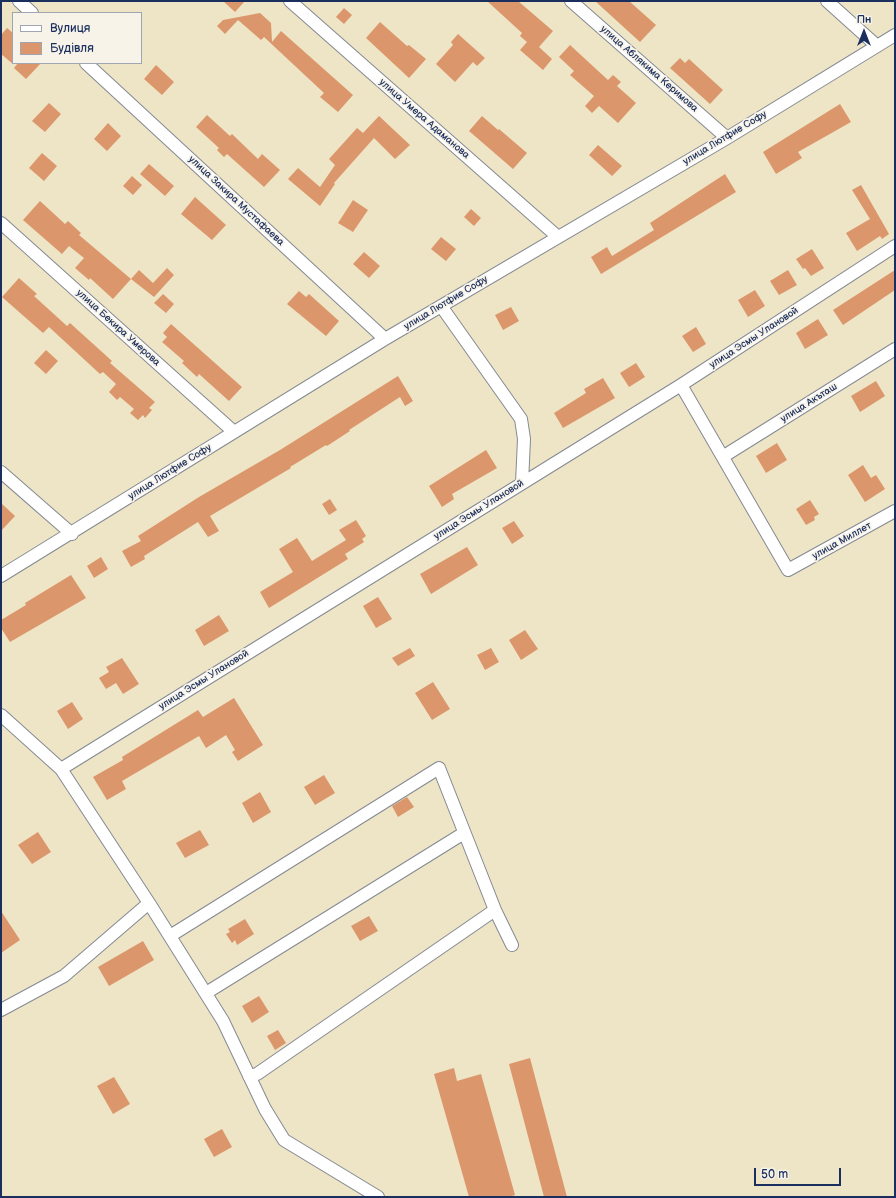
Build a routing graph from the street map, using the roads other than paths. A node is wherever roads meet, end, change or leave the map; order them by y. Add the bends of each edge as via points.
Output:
1 (19, 1) edge
2 (290, 1) edge
3 (571, 1) edge
4 (827, 1) edge
5 (31, 12) edge
6 (895, 35) edge
7 (877, 46) junction
8 (87, 64) edge
9 (727, 138) junction
10 (1, 223) edge
11 (558, 237) junction
12 (895, 246) edge
13 (441, 306) junction
14 (385, 339) junction
15 (895, 349) edge
16 (681, 384) junction
17 (234, 432) junction
18 (724, 456) junction
19 (1, 472) edge
20 (522, 483) junction
21 (895, 511) edge
22 (72, 534) junction
23 (1, 576) edge
24 (1, 715) edge
25 (61, 769) junction
26 (464, 833) junction
27 (149, 903) junction
28 (495, 910) junction
29 (170, 936) junction
30 (512, 945) dead end
31 (206, 993) junction
32 (1, 1010) edge
33 (249, 1076) junction
34 (378, 1197) edge

1 - 5 street
2 - 11 street, улица Умера Адаманова
3 - 9 street, улица Аблякима Керимова
4 - 7 street
6 - 7 street, улица Лютфие Софу
7 - 9 street, улица Лютфие Софу
8 - 14 street, улица Закира Мустафаева
9 - 11 street, улица Лютфие Софу
10 - 17 street, улица Бекира Умерова
11 - 13 street, улица Лютфие Софу
12 - 16 street, улица Эсмы Улановой
13 - 14 street, улица Лютфие Софу
13 - 20 street via 521,420 524,439
14 - 17 street, улица Лютфие Софу
15 - 18 street, улица Акъташ
16 - 18 street
16 - 20 street, улица Эсмы Улановой
17 - 22 street, улица Лютфие Софу
18 - 21 street, улица Миллет via 788,570
19 - 22 street
20 - 25 street, улица Эсмы Улановой
22 - 23 street, улица Лютфие Софу
24 - 25 street
25 - 27 street
26 - 28 street
26 - 29 street via 439,768
26 - 31 street
27 - 29 street
27 - 32 street via 64,976
28 - 30 street
28 - 33 street via 257,1074
29 - 31 street
31 - 33 street via 224,1021
33 - 34 street via 284,1140

